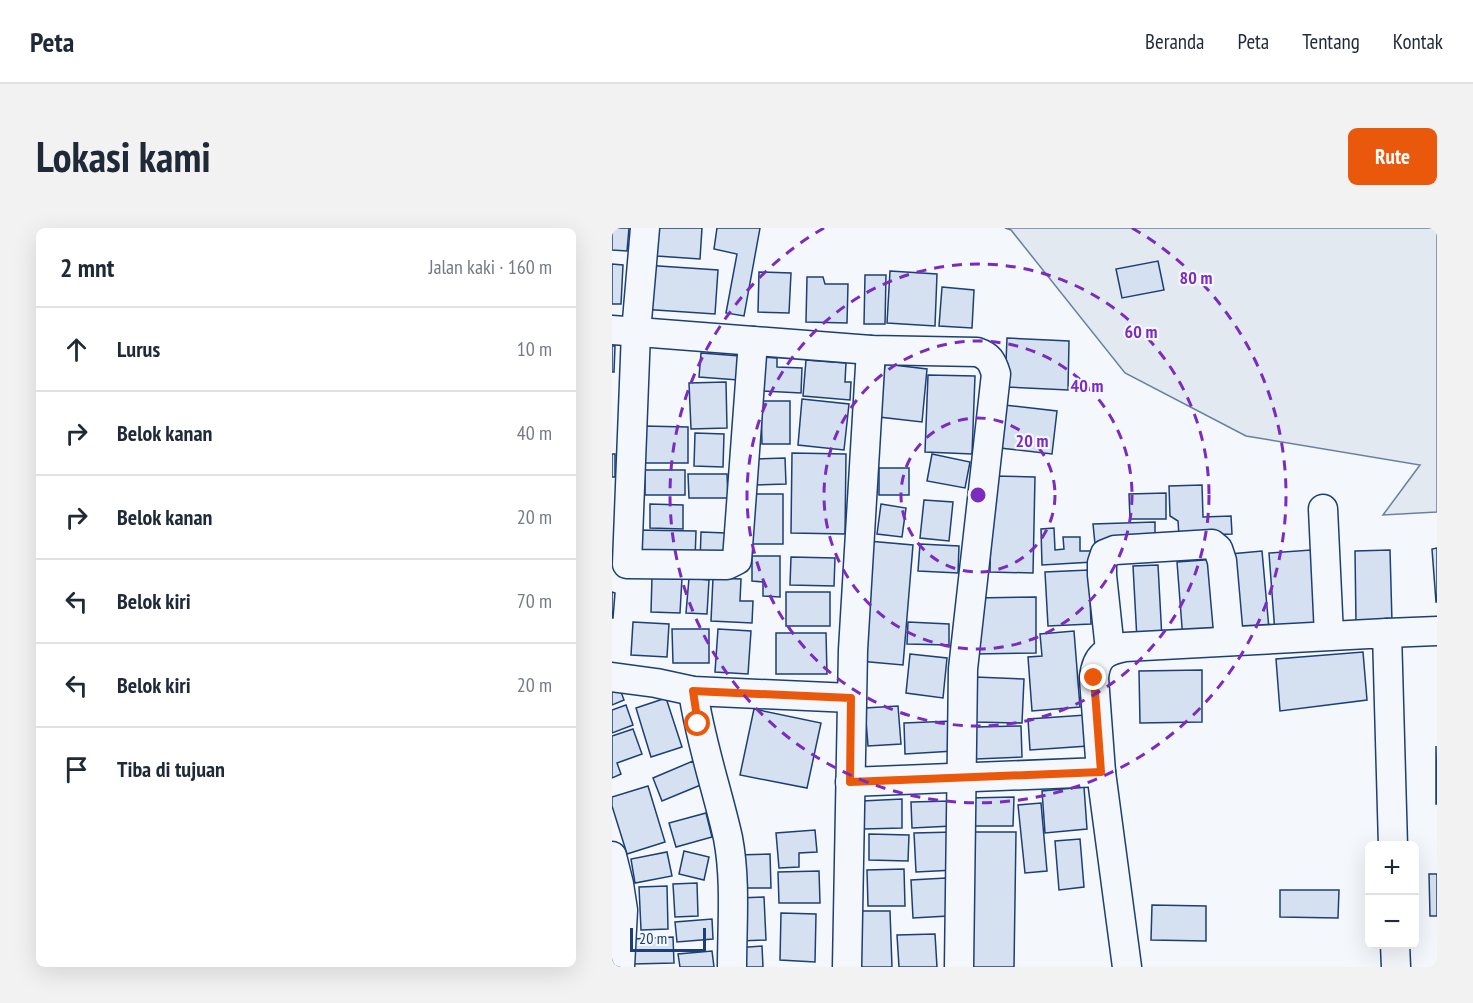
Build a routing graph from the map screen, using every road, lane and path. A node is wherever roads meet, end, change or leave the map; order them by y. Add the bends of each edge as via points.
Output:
1 (645, 228) edge
2 (624, 331) edge
3 (753, 341) junction
4 (871, 350) junction
5 (1323, 509) dead end
6 (619, 563) edge
7 (1437, 631) edge
8 (1387, 633) junction
9 (1329, 636) junction
10 (1229, 641) junction
11 (1110, 650) junction
12 (612, 677) edge
13 (693, 691) junction
14 (851, 698) junction
15 (1101, 772) junction
16 (963, 777) junction
17 (850, 782) junction
18 (1394, 841) edge
19 (612, 856) edge
20 (1395, 949) edge
21 (621, 967) edge
22 (732, 967) edge
23 (847, 967) edge
24 (959, 967) edge
25 (1127, 967) edge
26 (1396, 967) edge

1 - 2 street
2 - 3 street
2 - 6 street
3 - 4 street
3 - 6 street via 737,560 727,565
4 - 14 street
4 - 16 street via 977,352 993,362 996,374 963,669
5 - 9 street
7 - 8 street
8 - 9 street
8 - 18 street
9 - 10 street
10 - 11 street
10 - 11 street via 1222,561 1212,544 1115,550 1106,554 1102,563
11 - 15 street via 1098,662 1094,678
12 - 13 street
13 - 14 street
13 - 22 street via 728,838 732,867
14 - 17 street
15 - 16 street
15 - 25 street
16 - 17 street
16 - 24 street
17 - 23 street
19 - 21 street via 623,910
20 - 26 street

